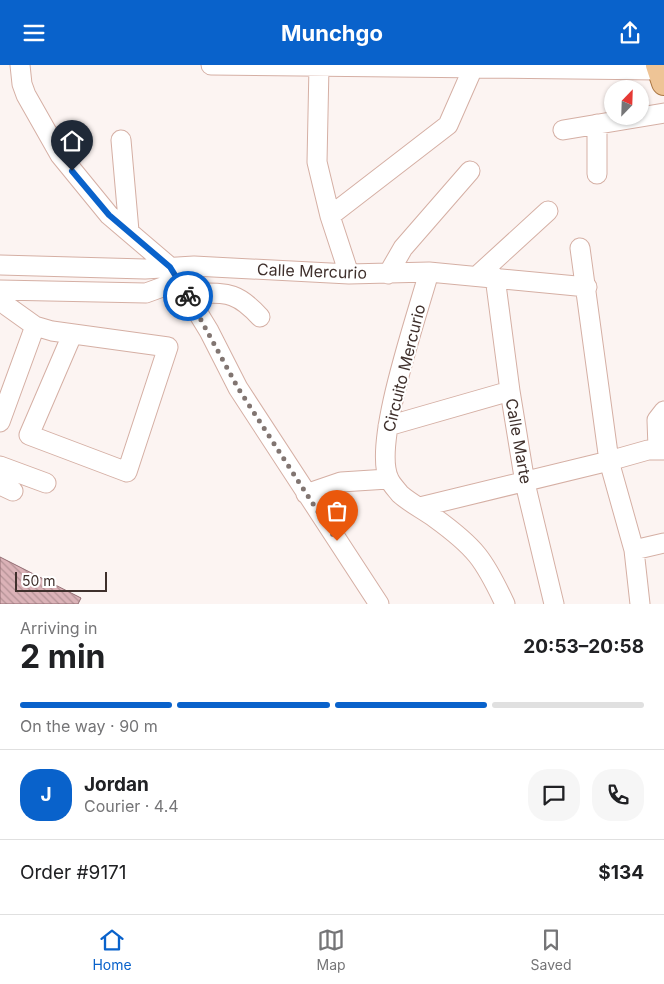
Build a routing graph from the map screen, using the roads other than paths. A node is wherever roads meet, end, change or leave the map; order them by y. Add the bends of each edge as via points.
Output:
1 (20, 65) edge
2 (211, 65) edge
3 (243, 65) edge
4 (319, 65) edge
5 (404, 65) edge
6 (473, 68) junction
7 (660, 73) edge
8 (664, 113) edge
9 (597, 124) junction
10 (563, 130) dead end
11 (121, 140) dead end
12 (470, 171) dead end
13 (598, 174) dead end
14 (548, 211) dead end
15 (330, 215) junction
16 (129, 231) junction
17 (580, 248) dead end
18 (0, 265) edge
19 (429, 272) junction
20 (349, 273) junction
21 (388, 274) junction
22 (486, 276) junction
23 (178, 280) junction
24 (587, 287) junction
25 (5, 303) edge
26 (260, 317) dead end
27 (35, 326) junction
28 (72, 335) junction
29 (510, 391) junction
30 (664, 411) edge
31 (2, 416) edge
32 (34, 423) junction
33 (388, 426) junction
34 (661, 449) edge
35 (609, 461) junction
36 (0, 466) edge
37 (388, 479) junction
38 (46, 483) dead end
39 (525, 483) junction
40 (306, 494) junction
41 (420, 507) junction
42 (664, 543) edge
43 (634, 550) junction
44 (379, 604) edge
45 (505, 604) edge
46 (554, 604) edge
47 (640, 604) edge

1 - 16 street via 26,95 60,155 109,215
2 - 3 street
3 - 4 street
4 - 5 street
4 - 15 street via 317,161
5 - 6 street
6 - 7 street
6 - 15 street via 448,125
8 - 9 street
9 - 10 street
9 - 13 street
11 - 16 street
12 - 21 street via 402,248
14 - 22 street
15 - 20 street
16 - 23 street
17 - 24 street
18 - 23 street via 145,269
19 - 21 street, Calle Mercurio
19 - 22 street
19 - 33 street, Circuito Mercurio
20 - 21 street, Calle Mercurio
20 - 23 street, Calle Mercurio via 194,266
22 - 24 street
22 - 29 street, Calle Marte
23 - 25 street via 146,293
23 - 26 street via 245,300
23 - 40 street via 229,373
24 - 35 street
25 - 27 street
27 - 28 street
27 - 31 street
28 - 32 street
28 - 32 street via 168,347 127,472 29,435
29 - 33 street
29 - 39 street, Calle Marte
30 - 34 street via 657,420
31 - 32 street
33 - 37 street, Circuito Mercurio via 385,458
34 - 35 street
35 - 39 street
35 - 43 street
36 - 38 street
37 - 40 street via 341,482
37 - 41 street via 401,494
39 - 41 street
39 - 46 street, Calle Marte
40 - 44 street
41 - 45 street via 474,549 488,567
42 - 43 street
43 - 47 street

